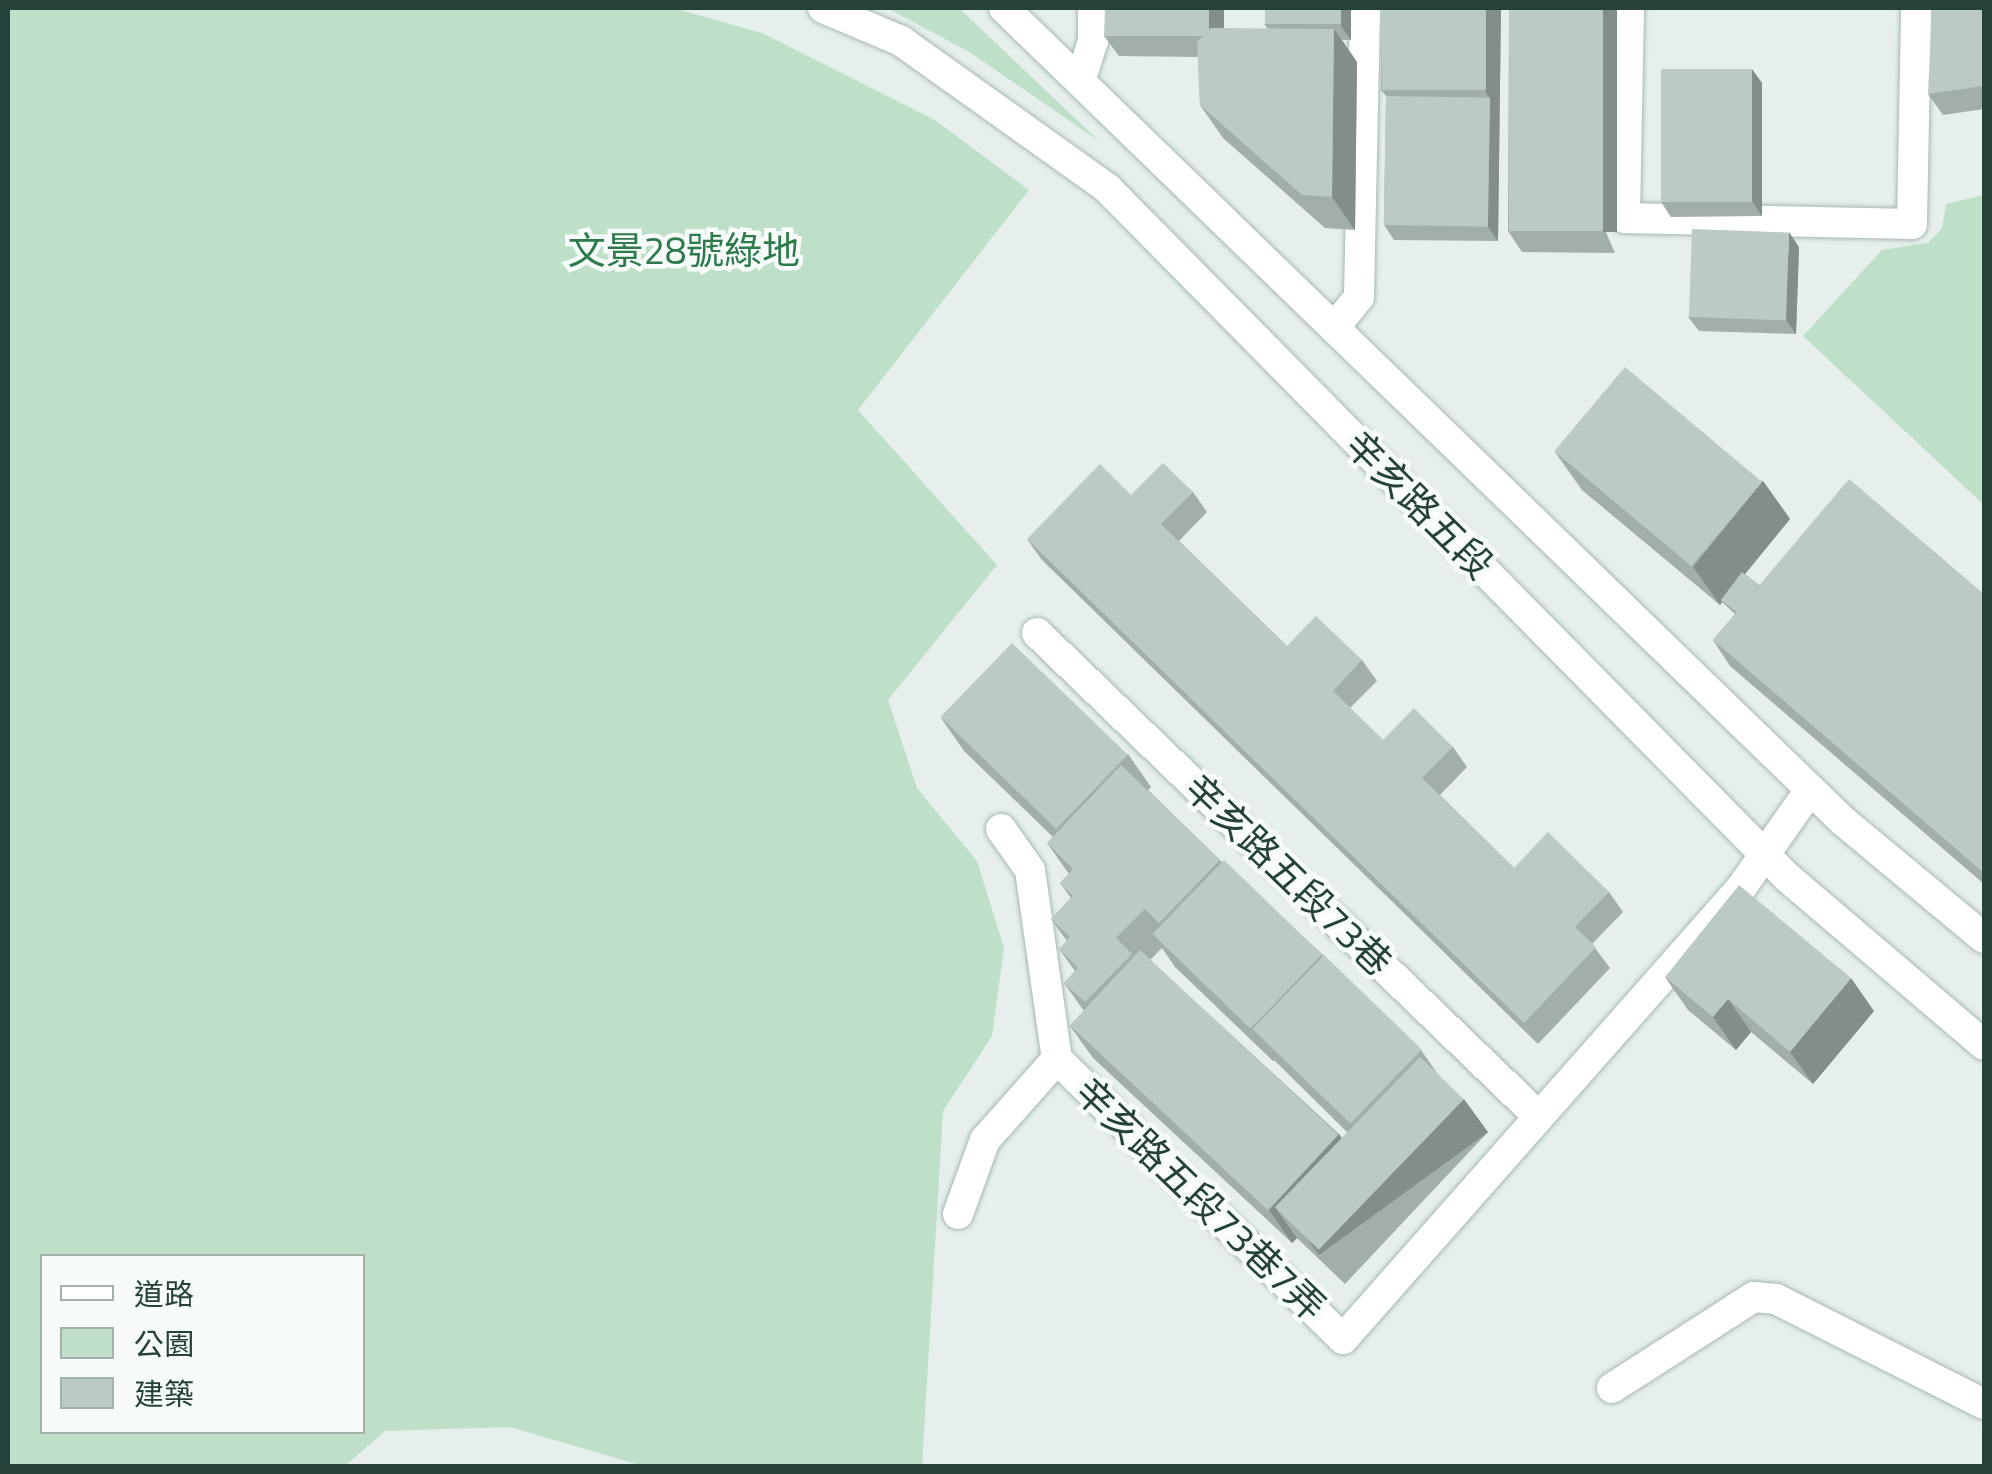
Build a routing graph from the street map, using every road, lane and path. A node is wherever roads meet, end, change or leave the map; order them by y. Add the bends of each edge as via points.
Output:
1 (823, 8) edge
2 (1004, 8) edge
3 (1093, 8) edge
4 (1365, 8) edge
5 (1629, 8) edge
6 (1916, 8) edge
7 (1081, 78) junction
8 (1334, 328) junction
9 (1037, 633) dead end
10 (1810, 790) junction
11 (1001, 830) edge
12 (1765, 855) junction
13 (1984, 938) edge
14 (1984, 1045) edge
15 (1057, 1060) junction
16 (1539, 1116) junction
17 (958, 1214) dead end
18 (1612, 1388) dead end
19 (1984, 1404) edge

1 - 12 main road, 辛亥路五段 via 900,41 1107,188
2 - 7 main road, 辛亥路五段
3 - 7 main road via 1093,41
4 - 8 main road via 1359,297
5 - 6 main road via 1625,218 1912,224
7 - 8 main road, 辛亥路五段 via 1208,211
8 - 10 main road, 辛亥路五段
9 - 16 main road, 辛亥路五段73巷
10 - 12 main road
10 - 13 main road, 辛亥路五段
11 - 15 main road, 辛亥路五段73巷7弄 via 1030,870
12 - 14 main road, 辛亥路五段
12 - 16 main road
15 - 16 main road, 辛亥路五段73巷7弄 via 1343,1339
15 - 17 main road, 辛亥路五段73巷7弄 via 984,1140
18 - 19 main road via 1754,1296 1776,1299

